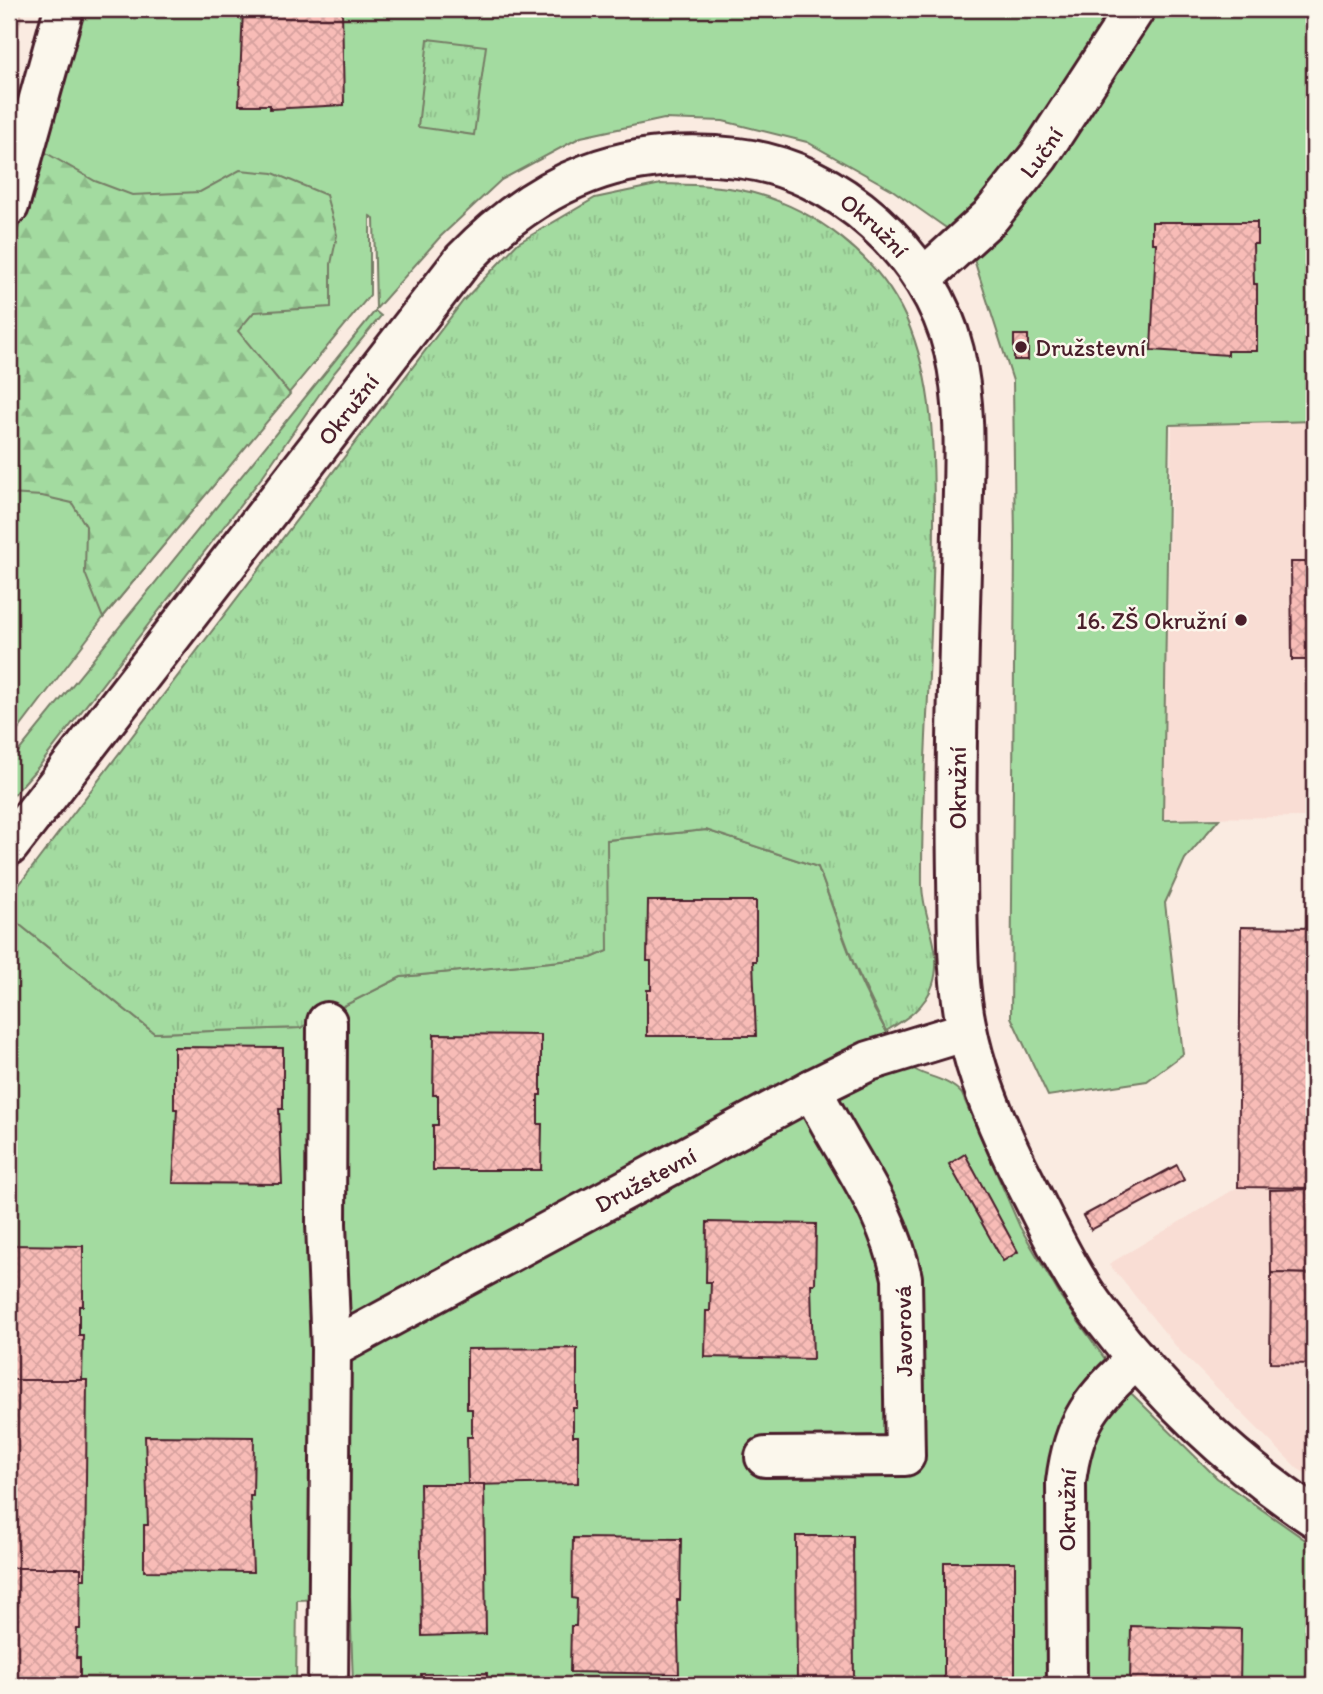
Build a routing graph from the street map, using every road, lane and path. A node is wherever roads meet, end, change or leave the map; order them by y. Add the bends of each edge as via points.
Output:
1 (64, 9) edge
2 (1135, 9) edge
3 (9, 206) edge
4 (923, 278) junction
5 (9, 846) edge
6 (327, 1022) dead end
7 (967, 1031) junction
8 (811, 1088) junction
9 (331, 1349) junction
10 (1137, 1359) junction
11 (765, 1457) dead end
12 (1314, 1517) edge
13 (328, 1685) edge
14 (1067, 1685) edge

1 - 3 street
2 - 4 street, Luční via 1039,156 990,217
4 - 5 street, Okružní via 883,231 831,191 805,177 746,159 670,155 632,159 540,195 515,211 463,260
4 - 7 street, Okružní via 947,326 962,403 956,796 958,953
6 - 9 street
7 - 8 street, Družstevní via 869,1061
7 - 10 street, Okružní via 1012,1157 1050,1231 1098,1312
8 - 9 street, Družstevní
8 - 11 street, Javorová via 863,1174 897,1253 902,1278 905,1456
9 - 13 street
10 - 12 street, Okružní via 1198,1425
10 - 14 street, Okružní via 1109,1383 1075,1432 1069,1458

